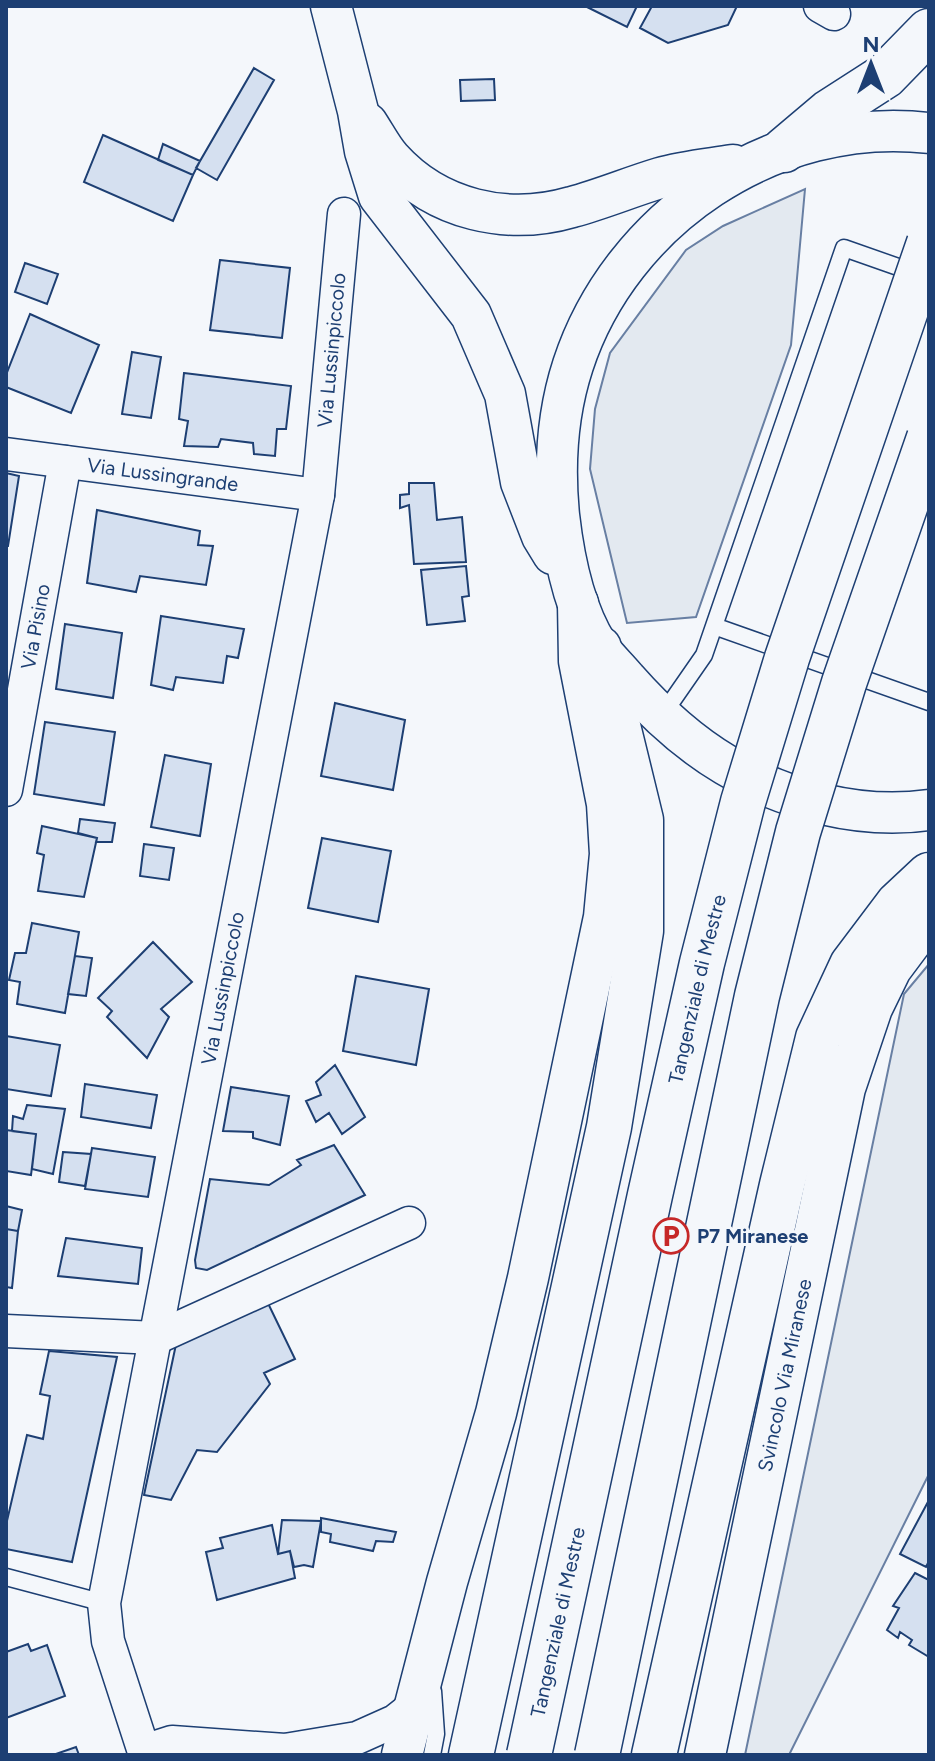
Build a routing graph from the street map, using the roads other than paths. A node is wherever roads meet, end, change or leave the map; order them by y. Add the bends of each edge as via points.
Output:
1 (331, 6) edge
2 (929, 31) edge
3 (358, 111) junction
4 (929, 133) edge
5 (768, 156) junction
6 (344, 214) dead end
7 (929, 243) edge
8 (929, 278) edge
9 (929, 438) edge
10 (6, 454) edge
11 (65, 462) junction
12 (318, 495) junction
13 (575, 592) junction
14 (714, 626) junction
15 (599, 648) junction
16 (929, 702) edge
17 (661, 717) junction
18 (6, 790) edge
19 (929, 810) edge
20 (929, 875) edge
21 (929, 918) edge
22 (409, 1223) dead end
23 (6, 1331) edge
24 (156, 1338) junction
25 (6, 1577) edge
26 (104, 1603) junction
27 (429, 1653) junction
28 (414, 1706) junction
29 (291, 1752) edge
30 (145, 1753) edge
31 (402, 1755) edge
32 (432, 1755) edge
33 (471, 1755) edge
34 (529, 1755) edge
35 (597, 1755) edge
36 (654, 1755) edge
37 (705, 1755) edge

1 - 3 street
2 - 5 highway via 885,76
3 - 5 street via 391,159 429,192 493,214 569,208 675,175
3 - 13 street via 379,196 471,315 490,354 505,394 521,482 542,536
4 - 5 street via 843,135
5 - 13 street via 704,190 661,226 624,267 594,314 573,366 560,420 556,475
6 - 12 street, Via Lussinpiccolo
7 - 34 highway, Tangenziale di Mestre, bridge via 743,802 681,1056
8 - 14 lane via 844,248
9 - 35 highway, bridge via 798,832 757,996
10 - 11 street, Via Lussingrande
11 - 12 street, Via Lussingrande
11 - 18 street, Via Pisino
12 - 24 street, Via Lussinpiccolo
13 - 15 street
13 - 27 street via 579,661 607,804 610,854 604,917 503,1383
14 - 16 lane
14 - 17 lane via 704,655
15 - 17 street
15 - 33 highway via 641,820 641,931 609,1127
17 - 19 street via 704,752 752,780 805,800 860,810
20 - 36 highway via 898,904 852,965 818,1038
21 - 37 street, Svincolo Via Miranese via 891,969 845,1088
22 - 24 street
23 - 24 street
24 - 26 street, Via Lussinpiccolo
25 - 26 lane
26 - 30 street, Via Lussinpiccolo via 108,1641
27 - 28 street
27 - 32 lane via 436,1734
28 - 29 street via 357,1738
28 - 31 street
29 - 30 street via 172,1742

